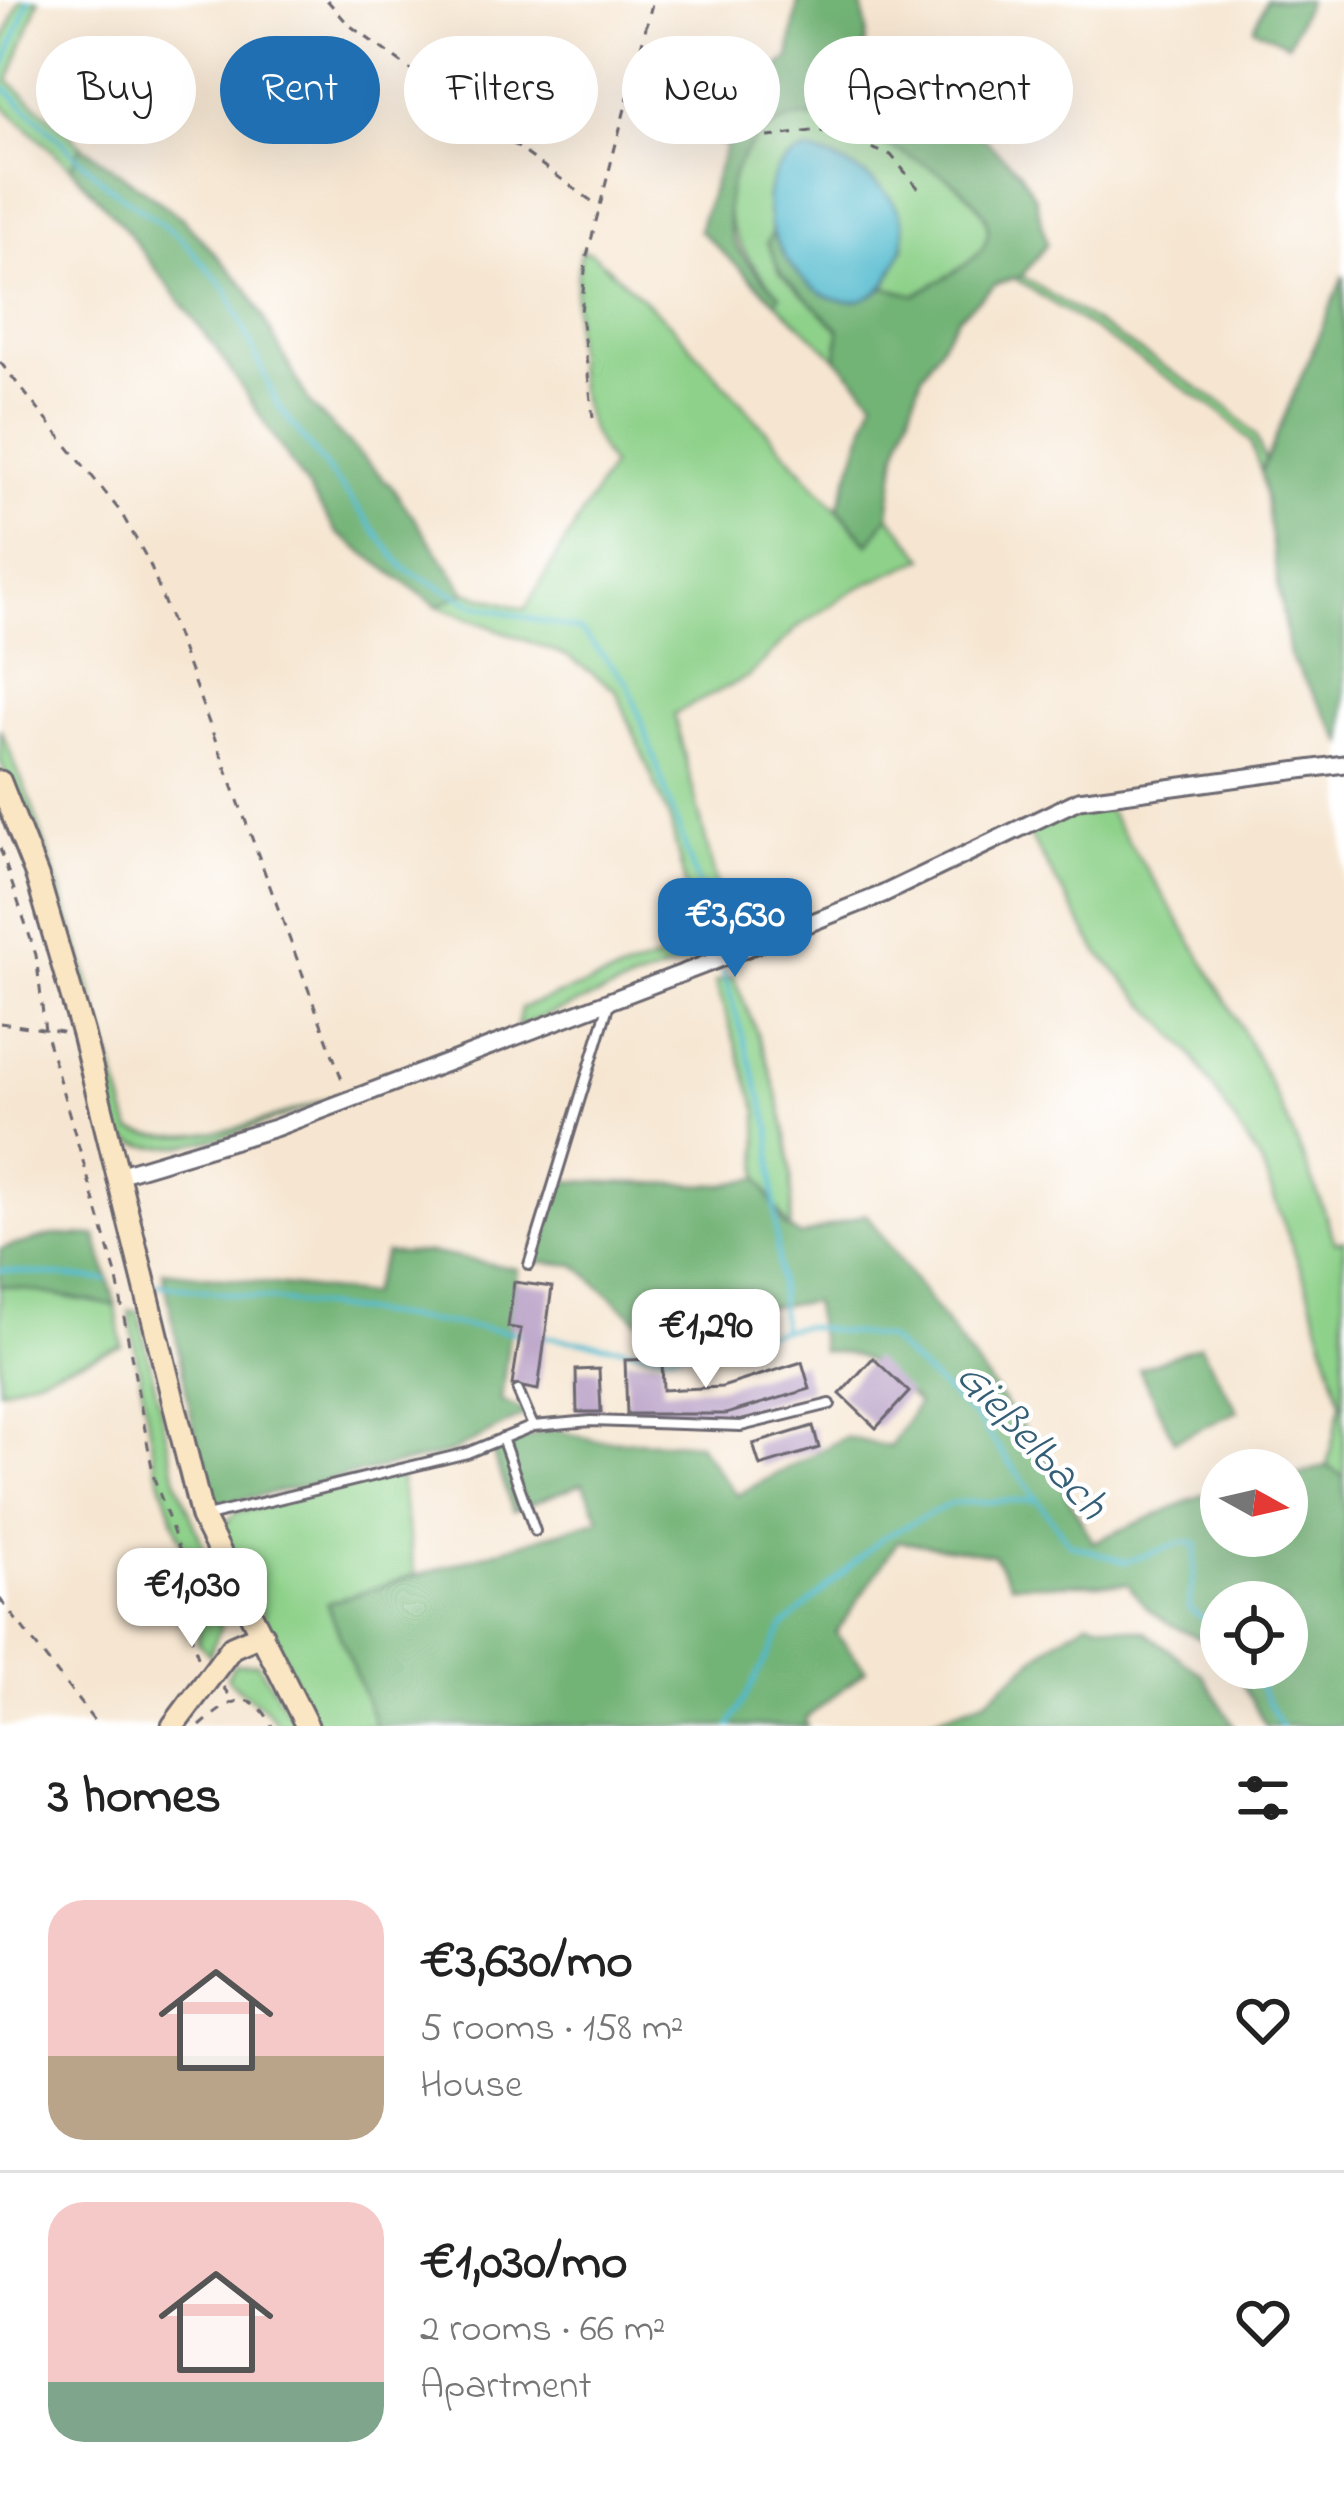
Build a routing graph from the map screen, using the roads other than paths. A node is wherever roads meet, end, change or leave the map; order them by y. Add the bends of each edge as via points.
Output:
1 (1344, 764) edge
2 (0, 782) edge
3 (610, 998) junction
4 (118, 1175) junction
5 (529, 1265) dead end
6 (518, 1391) dead end
7 (830, 1404) dead end
8 (533, 1426) junction
9 (502, 1438) junction
10 (202, 1517) junction
11 (535, 1531) dead end
12 (262, 1634) junction
13 (173, 1726) edge
14 (307, 1726) edge

1 - 3 street via 1078,800 883,894
2 - 4 main road via 37,876
3 - 4 street via 274,1128
3 - 5 lane
4 - 10 main road via 128,1273 147,1306
6 - 8 lane
7 - 8 lane via 742,1426
8 - 9 lane
9 - 10 lane
9 - 11 lane
10 - 12 main road
12 - 13 main road via 232,1647
12 - 14 main road

